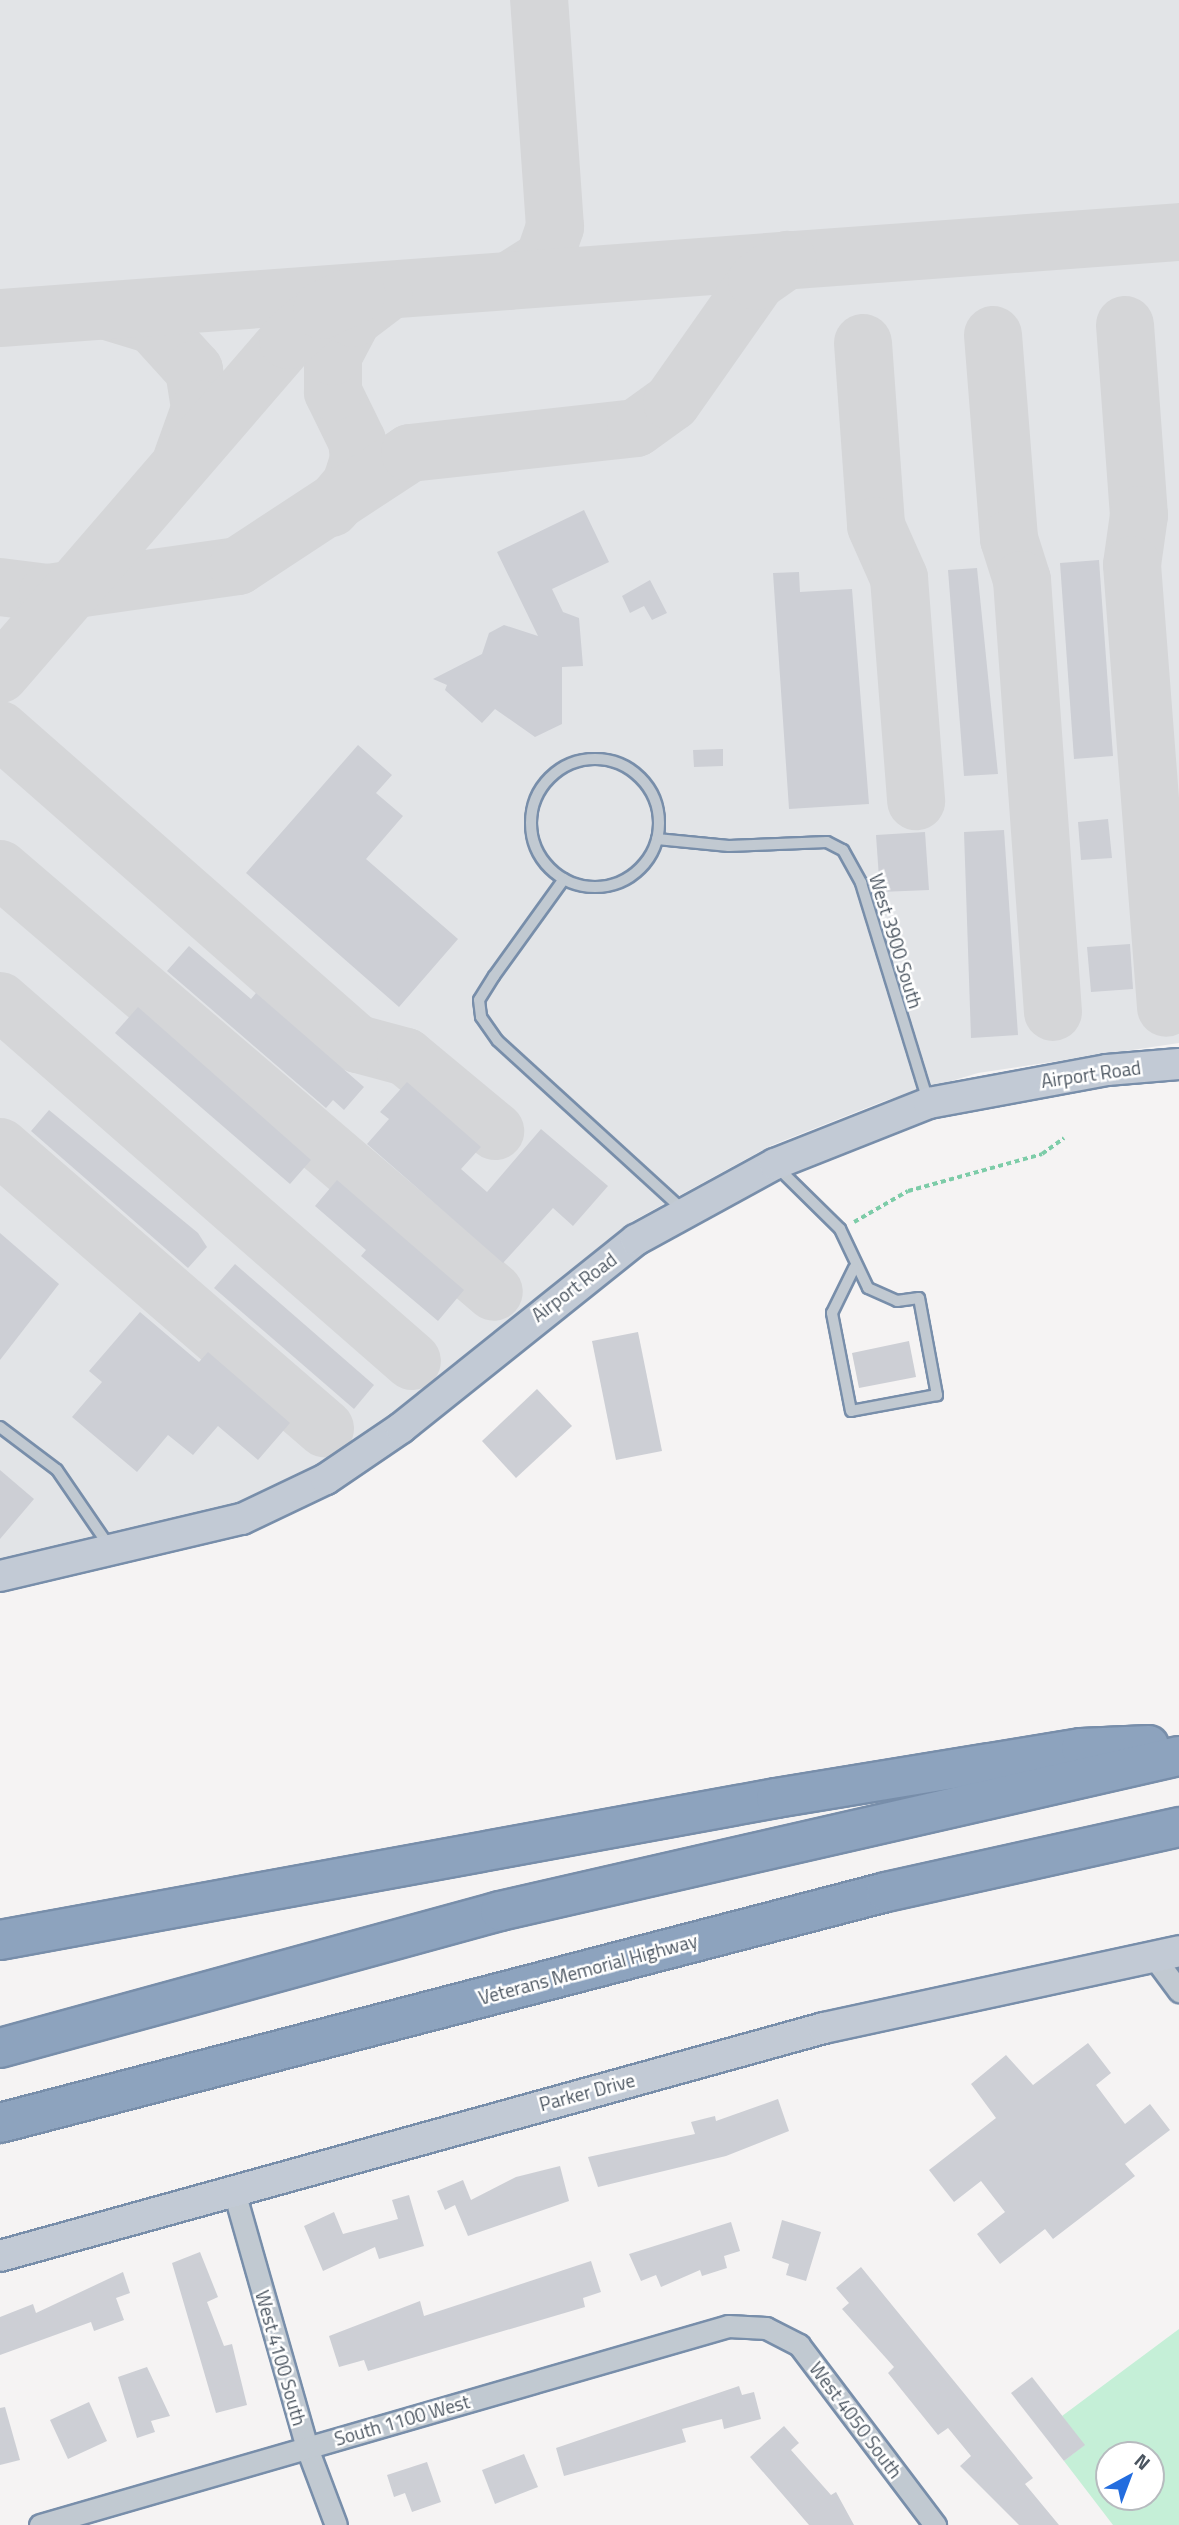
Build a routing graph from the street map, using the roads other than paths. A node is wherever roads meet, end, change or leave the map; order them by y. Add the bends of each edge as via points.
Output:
1 (657, 839) junction
2 (564, 879) junction
3 (1179, 1064) edge
4 (929, 1103) junction
5 (775, 1164) junction
6 (684, 1211) junction
7 (854, 1268) junction
8 (0, 1427) edge
9 (115, 1554) junction
10 (0, 1576) edge
11 (1179, 1744) edge
12 (1179, 1756) edge
13 (1179, 1827) edge
14 (0, 1940) edge
15 (1166, 1953) edge
16 (1179, 1991) edge
17 (0, 2048) edge
18 (0, 2123) edge
19 (233, 2188) junction
20 (0, 2256) edge
21 (766, 2328) joint
22 (307, 2448) junction
23 (40, 2525) edge
24 (336, 2525) edge
25 (935, 2525) edge

1 - 2 lane via 644,864 621,882 592,887
1 - 2 lane via 656,803 636,773 601,758 563,766 537,794 531,815 540,856
1 - 4 lane, West 3900 South via 729,846 827,842 843,850 861,883
2 - 6 lane via 494,976 480,1000 481,1017 498,1041
3 - 4 street, Airport Road via 1107,1070
4 - 5 street, Airport Road
5 - 6 street, Airport Road
5 - 7 lane via 840,1229
6 - 9 street, Airport Road via 552,1302 401,1428 326,1479 242,1519
7 - 7 lane via 832,1312 851,1411 937,1395 919,1298 897,1301 868,1288
8 - 9 lane via 57,1470
9 - 10 street, Airport Road
11 - 14 highway via 1081,1748 914,1774
12 - 17 highway via 500,1911
13 - 18 highway, Veterans Memorial Highway via 886,1892
15 - 16 street
15 - 19 street, Parker Drive via 824,2028
19 - 20 street, Parker Drive
19 - 22 street, West 4100 South
21 - 22 street, South 1100 West via 728,2326
21 - 25 street, West 4050 South via 799,2345
22 - 23 street, South 1100 West
22 - 24 street, West 4100 South

